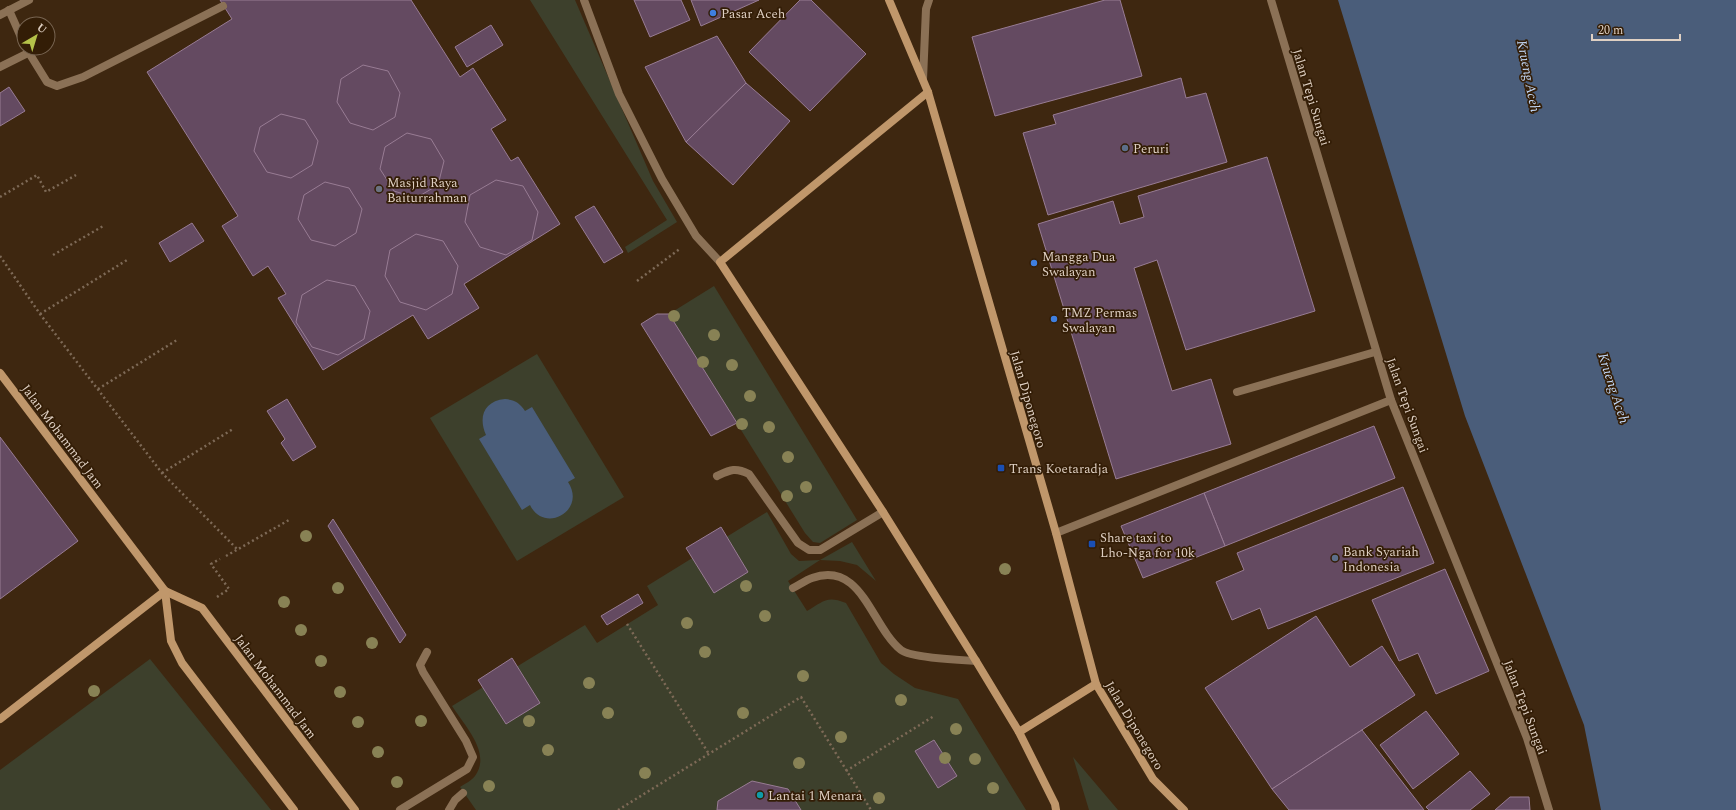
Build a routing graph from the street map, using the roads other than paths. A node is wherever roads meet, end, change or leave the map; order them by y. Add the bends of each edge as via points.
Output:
1 (29, 0) edge
2 (584, 0) edge
3 (889, 0) edge
4 (928, 0) edge
5 (1271, 0) edge
6 (223, 6) dead end
7 (9, 10) junction
8 (0, 15) edge
9 (16, 26) edge
10 (19, 56) edge
11 (30, 56) edge
12 (0, 67) edge
13 (923, 79) junction
14 (928, 92) junction
15 (720, 262) junction
16 (1375, 352) junction
17 (0, 372) edge
18 (1237, 392) dead end
19 (1391, 400) junction
20 (717, 476) dead end
21 (883, 512) junction
22 (1056, 533) junction
23 (793, 588) dead end
24 (165, 591) junction
25 (427, 652) dead end
26 (976, 662) junction
27 (1096, 684) junction
28 (0, 719) edge
29 (1019, 732) junction
30 (463, 793) dead end
31 (294, 810) edge
32 (355, 810) edge
33 (400, 810) edge
34 (449, 810) edge
35 (1056, 810) edge
36 (1184, 810) edge
37 (1549, 810) edge

1 - 7 street
2 - 15 street via 619,94 662,179 696,236
3 - 13 main road, Jalan Diponegoro
4 - 13 street
5 - 16 street, Jalan Tepi Sungai
6 - 11 street via 83,77 57,86 47,82
7 - 8 street
7 - 9 street
10 - 12 street
13 - 14 main road, Jalan Diponegoro
14 - 15 main road
14 - 22 main road, Jalan Diponegoro
15 - 21 main road
16 - 18 street
16 - 19 street, Jalan Tepi Sungai
17 - 24 main road, Jalan Mohammad Jam
19 - 22 street
19 - 37 street, Jalan Tepi Sungai via 1527,738
20 - 21 street via 730,470 740,470 749,474 798,543 809,550 820,550
21 - 26 main road
22 - 27 main road, Jalan Diponegoro
23 - 26 street via 812,578 833,575 848,580 859,591 886,634 902,651
24 - 28 main road
24 - 31 main road via 171,641 182,663
24 - 32 main road, Jalan Mohammad Jam via 202,608
25 - 33 street via 420,665 423,672 466,741 473,758 467,769
26 - 29 main road
27 - 29 main road
27 - 36 main road, Jalan Diponegoro via 1153,779
29 - 35 main road
30 - 34 street

